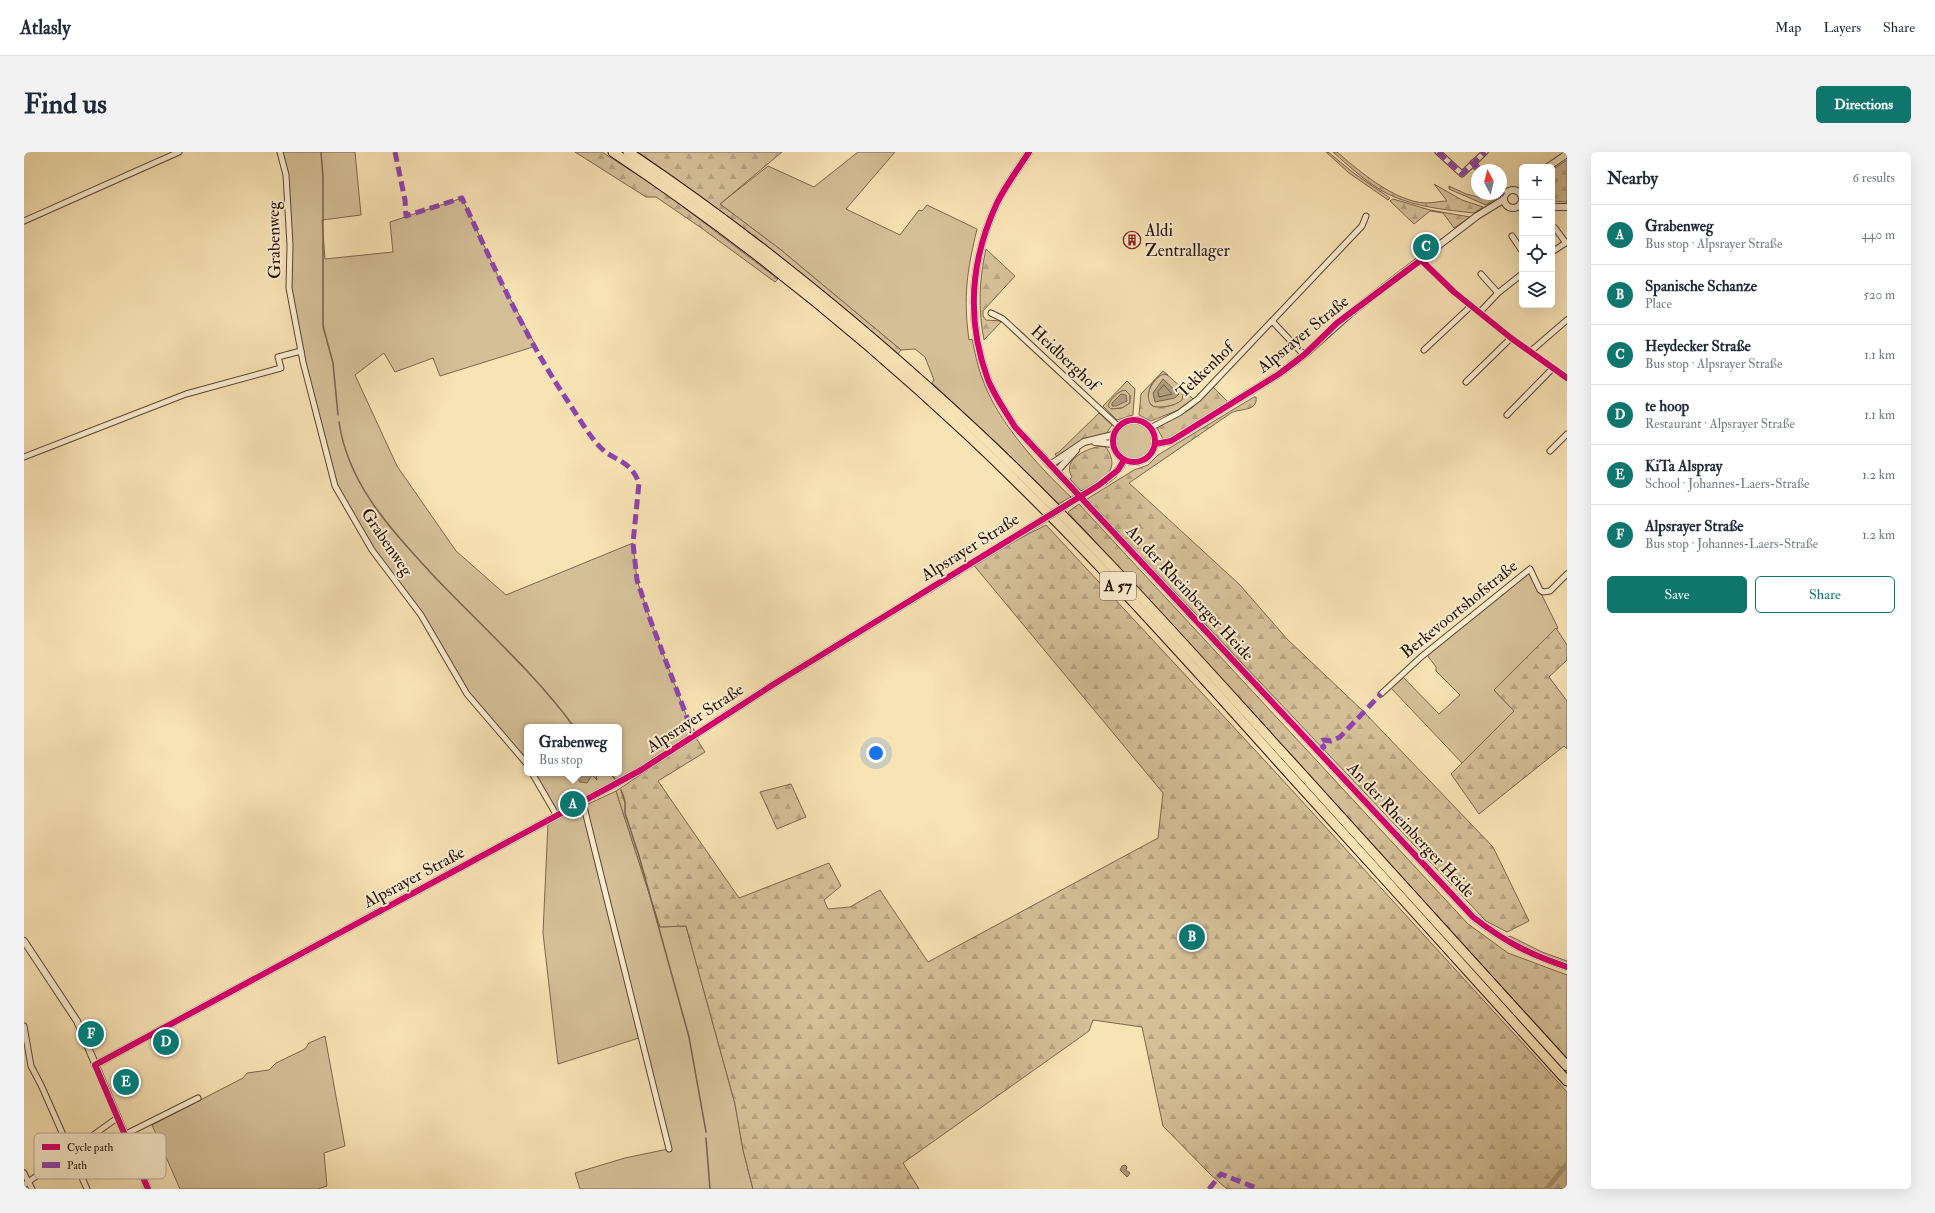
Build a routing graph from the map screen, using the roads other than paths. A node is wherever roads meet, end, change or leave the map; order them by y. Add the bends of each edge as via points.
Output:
1 (179, 152) edge
2 (280, 152) edge
3 (612, 152) edge
4 (628, 152) edge
5 (1029, 152) edge
6 (1438, 152) edge
7 (1485, 152) edge
8 (1567, 154) edge
9 (1473, 163) joint
10 (1552, 164) edge
11 (1519, 187) edge
12 (1514, 190) junction
13 (1507, 193) edge
14 (1519, 193) edge
15 (1499, 200) edge
16 (1505, 200) edge
17 (1507, 206) junction
18 (1519, 206) edge
19 (1555, 207) edge
20 (1567, 207) edge
21 (1491, 209) junction
22 (1366, 216) dead end
23 (24, 221) edge
24 (1555, 228) dead end
25 (1512, 236) dead end
26 (1566, 242) edge
27 (1519, 246) edge
28 (1555, 250) edge
29 (1421, 260) junction
30 (1481, 274) dead end
31 (1519, 276) edge
32 (1498, 293) junction
33 (1471, 306) junction
34 (1480, 312) junction
35 (991, 313) dead end
36 (1567, 320) edge
37 (1272, 321) junction
38 (1511, 338) junction
39 (1424, 350) dead end
40 (301, 351) junction
41 (1531, 351) junction
42 (1304, 355) junction
43 (1554, 368) junction
44 (1567, 378) edge
45 (1466, 382) dead end
46 (1507, 416) dead end
47 (1118, 426) junction
48 (1150, 428) junction
49 (1567, 434) edge
50 (1113, 435) junction
51 (1112, 444) junction
52 (1155, 444) junction
53 (1550, 451) dead end
54 (24, 458) edge
55 (1124, 460) junction
56 (1050, 465) junction
57 (1057, 471) junction
58 (1567, 574) edge
59 (1381, 694) dead end
60 (524, 761) edge
61 (534, 776) edge
62 (582, 803) junction
63 (557, 816) junction
64 (24, 941) edge
65 (1567, 967) edge
66 (24, 1026) edge
67 (95, 1065) junction
68 (1567, 1066) edge
69 (1567, 1081) edge
70 (198, 1098) dead end
71 (117, 1118) junction
72 (62, 1133) edge
73 (97, 1133) edge
74 (123, 1133) edge
75 (128, 1133) edge
76 (669, 1149) dead end
77 (24, 1173) edge
78 (83, 1179) edge
79 (144, 1179) edge
80 (26, 1183) edge
81 (32, 1189) edge
82 (87, 1189) edge
83 (148, 1189) edge

1 - 23 street
2 - 40 street, Grabenweg via 286,175 290,245 289,288
3 - 69 highway, A 57 via 677,196 776,270 970,437 1061,527 1147,618
4 - 68 highway, A 57 via 695,198 796,275 867,333 975,429 1067,520 1157,615
5 - 56 street, An der Rheinberger Heide via 1006,187 977,257 973,308 980,352 989,381 1015,427
6 - 9 street via 1462,174
7 - 9 street
8 - 10 street
11 - 12 street
12 - 13 street
12 - 14 street
15 - 21 street, Alpsrayer Straße
16 - 17 street
17 - 18 street
17 - 21 street, Alpsrayer Straße
19 - 20 street
21 - 29 street, Alpsrayer Straße via 1477,216
22 - 37 street, Tekkenhof via 1362,226
24 - 26 street
25 - 27 street
26 - 28 street
29 - 33 street
29 - 42 street, Alpsrayer Straße via 1337,323
30 - 32 street
31 - 32 street
32 - 34 street
33 - 34 street
33 - 39 street
34 - 38 street
35 - 47 street, Heidberghof via 1003,320
36 - 41 street
37 - 42 street
37 - 48 street, Tekkenhof via 1198,399 1179,413
38 - 41 street
38 - 45 street
40 - 54 street via 278,357 281,368 186,394
40 - 60 street, Grabenweg via 335,486 372,550 421,615 466,694
41 - 43 street
42 - 52 street, Alpsrayer Straße via 1279,374 1181,434 1167,442
43 - 44 street
43 - 46 street
47 - 48 street via 1135,420
47 - 50 street
48 - 52 street via 1155,437
49 - 53 street
50 - 51 street
50 - 56 street via 1084,442
51 - 55 street via 1117,455
51 - 57 street via 1097,442 1081,446
52 - 55 street via 1145,460 1135,463
55 - 62 street, Alpsrayer Straße, bridge via 1111,476 1085,493 774,684 669,753
56 - 57 street, An der Rheinberger Heide
57 - 65 street, An der Rheinberger Heide via 1474,917 1514,946 1531,955
58 - 59 street, Berkevoortshofstraße via 1550,591 1543,592 1530,569 1421,657
61 - 63 street
62 - 63 street, Alpsrayer Straße
62 - 76 street
63 - 67 street, Alpsrayer Straße
64 - 67 street via 73,1014
66 - 72 street via 30,1066
67 - 71 street
70 - 75 street
71 - 73 street
71 - 74 street
77 - 80 street
78 - 82 street
79 - 83 street
80 - 81 street

